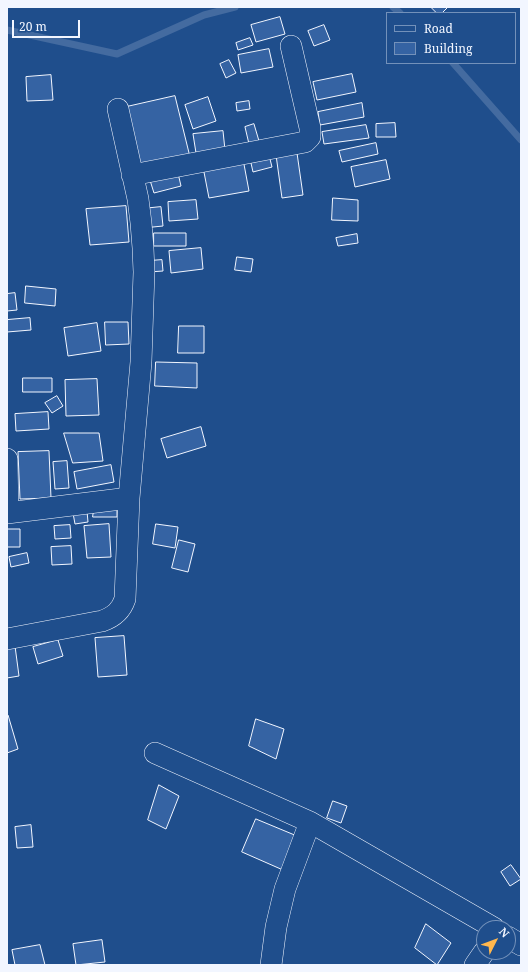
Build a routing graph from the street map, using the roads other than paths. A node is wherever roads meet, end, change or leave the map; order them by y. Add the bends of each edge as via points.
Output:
1 (291, 46) dead end
2 (118, 109) dead end
3 (132, 176) junction
4 (7, 459) edge
5 (129, 498) junction
6 (7, 513) edge
7 (7, 639) edge
8 (155, 754) dead end
9 (310, 822) junction
10 (480, 920) edge
11 (271, 965) edge

1 - 3 street via 310,128 310,137 305,142
2 - 3 street
3 - 5 street via 142,224 144,272 141,362
4 - 6 street
5 - 6 street
5 - 7 street via 125,599 119,612 102,621
8 - 9 street
9 - 10 street
9 - 11 street via 285,889

